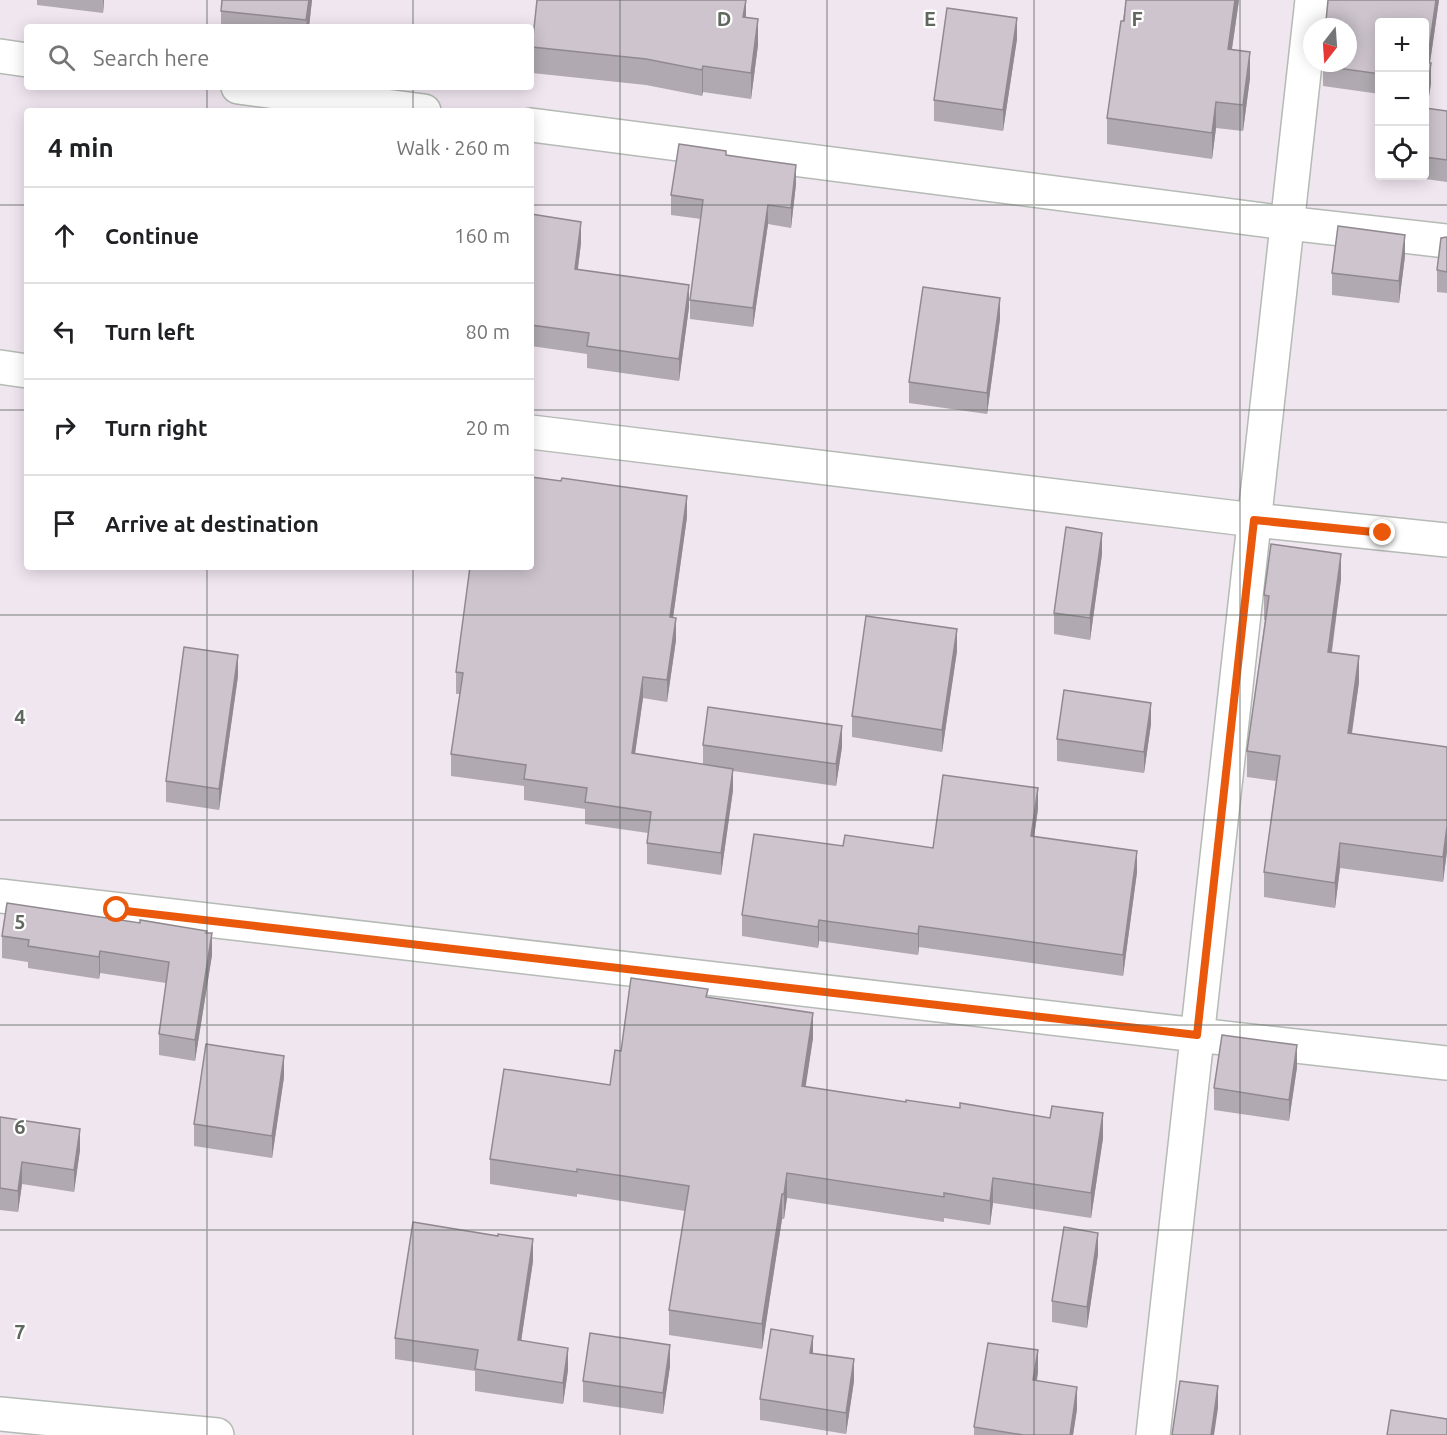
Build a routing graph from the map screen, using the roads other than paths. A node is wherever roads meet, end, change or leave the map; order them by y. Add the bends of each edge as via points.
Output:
1 (1312, 0) edge
2 (0, 56) edge
3 (24, 60) edge
4 (261, 90) edge
5 (401, 108) edge
6 (534, 125) edge
7 (1287, 223) junction
8 (1447, 240) edge
9 (0, 367) edge
10 (24, 370) edge
11 (534, 432) edge
12 (1254, 520) junction
13 (1447, 540) edge
14 (0, 896) edge
15 (1197, 1035) junction
16 (1447, 1063) edge
17 (0, 1414) edge
18 (217, 1435) edge
19 (1153, 1435) edge

1 - 7 street
2 - 3 street
4 - 5 street
6 - 7 street
7 - 8 street
7 - 12 street
9 - 10 street
11 - 12 street
12 - 13 street
12 - 15 street
14 - 15 street
15 - 16 street
15 - 19 street
17 - 18 street

